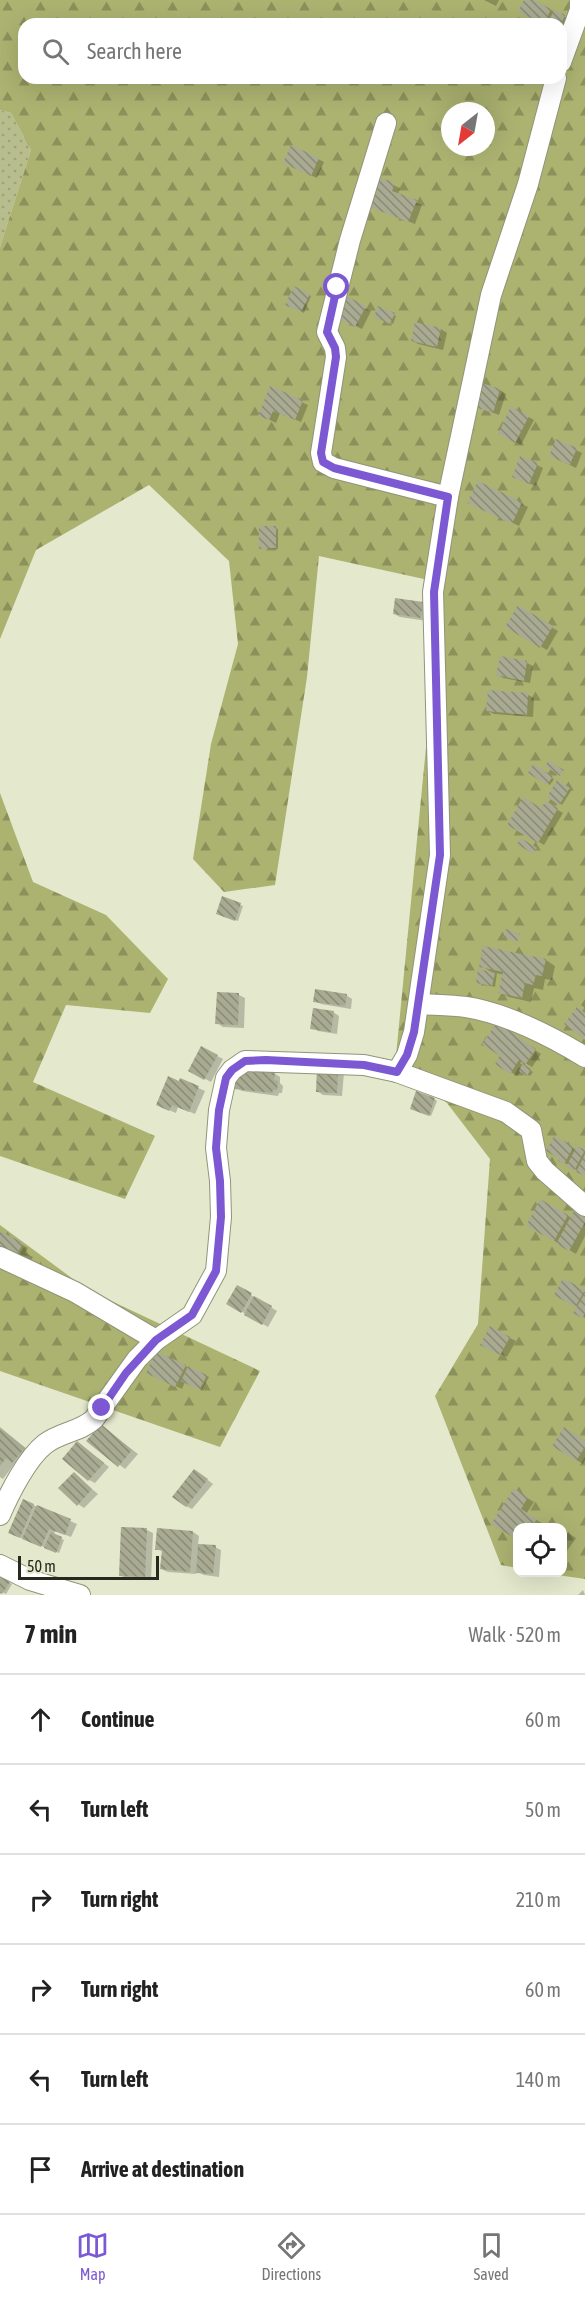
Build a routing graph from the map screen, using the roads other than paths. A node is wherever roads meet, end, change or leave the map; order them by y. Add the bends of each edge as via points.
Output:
1 (580, 0) edge
2 (567, 46) edge
3 (554, 84) edge
4 (386, 123) dead end
5 (448, 497) junction
6 (419, 1004) junction
7 (585, 1057) edge
8 (397, 1072) junction
9 (585, 1206) edge
10 (0, 1257) edge
11 (156, 1340) junction
12 (0, 1515) edge
13 (0, 1565) edge
14 (80, 1595) edge

1 - 2 street
3 - 5 street via 528,184 491,295
4 - 5 street via 327,332 336,357 321,453 323,462 334,468
5 - 6 street via 434,592 440,855
6 - 7 street via 496,1014
6 - 8 street via 407,1055
8 - 9 street via 506,1112 523,1123 531,1130 537,1161
8 - 11 street via 364,1065 266,1060 245,1061 232,1070 226,1078 219,1110 216,1148 221,1217 216,1271 192,1315
10 - 11 street via 75,1292
11 - 12 street via 87,1426 44,1444 23,1472
13 - 14 street via 30,1580

